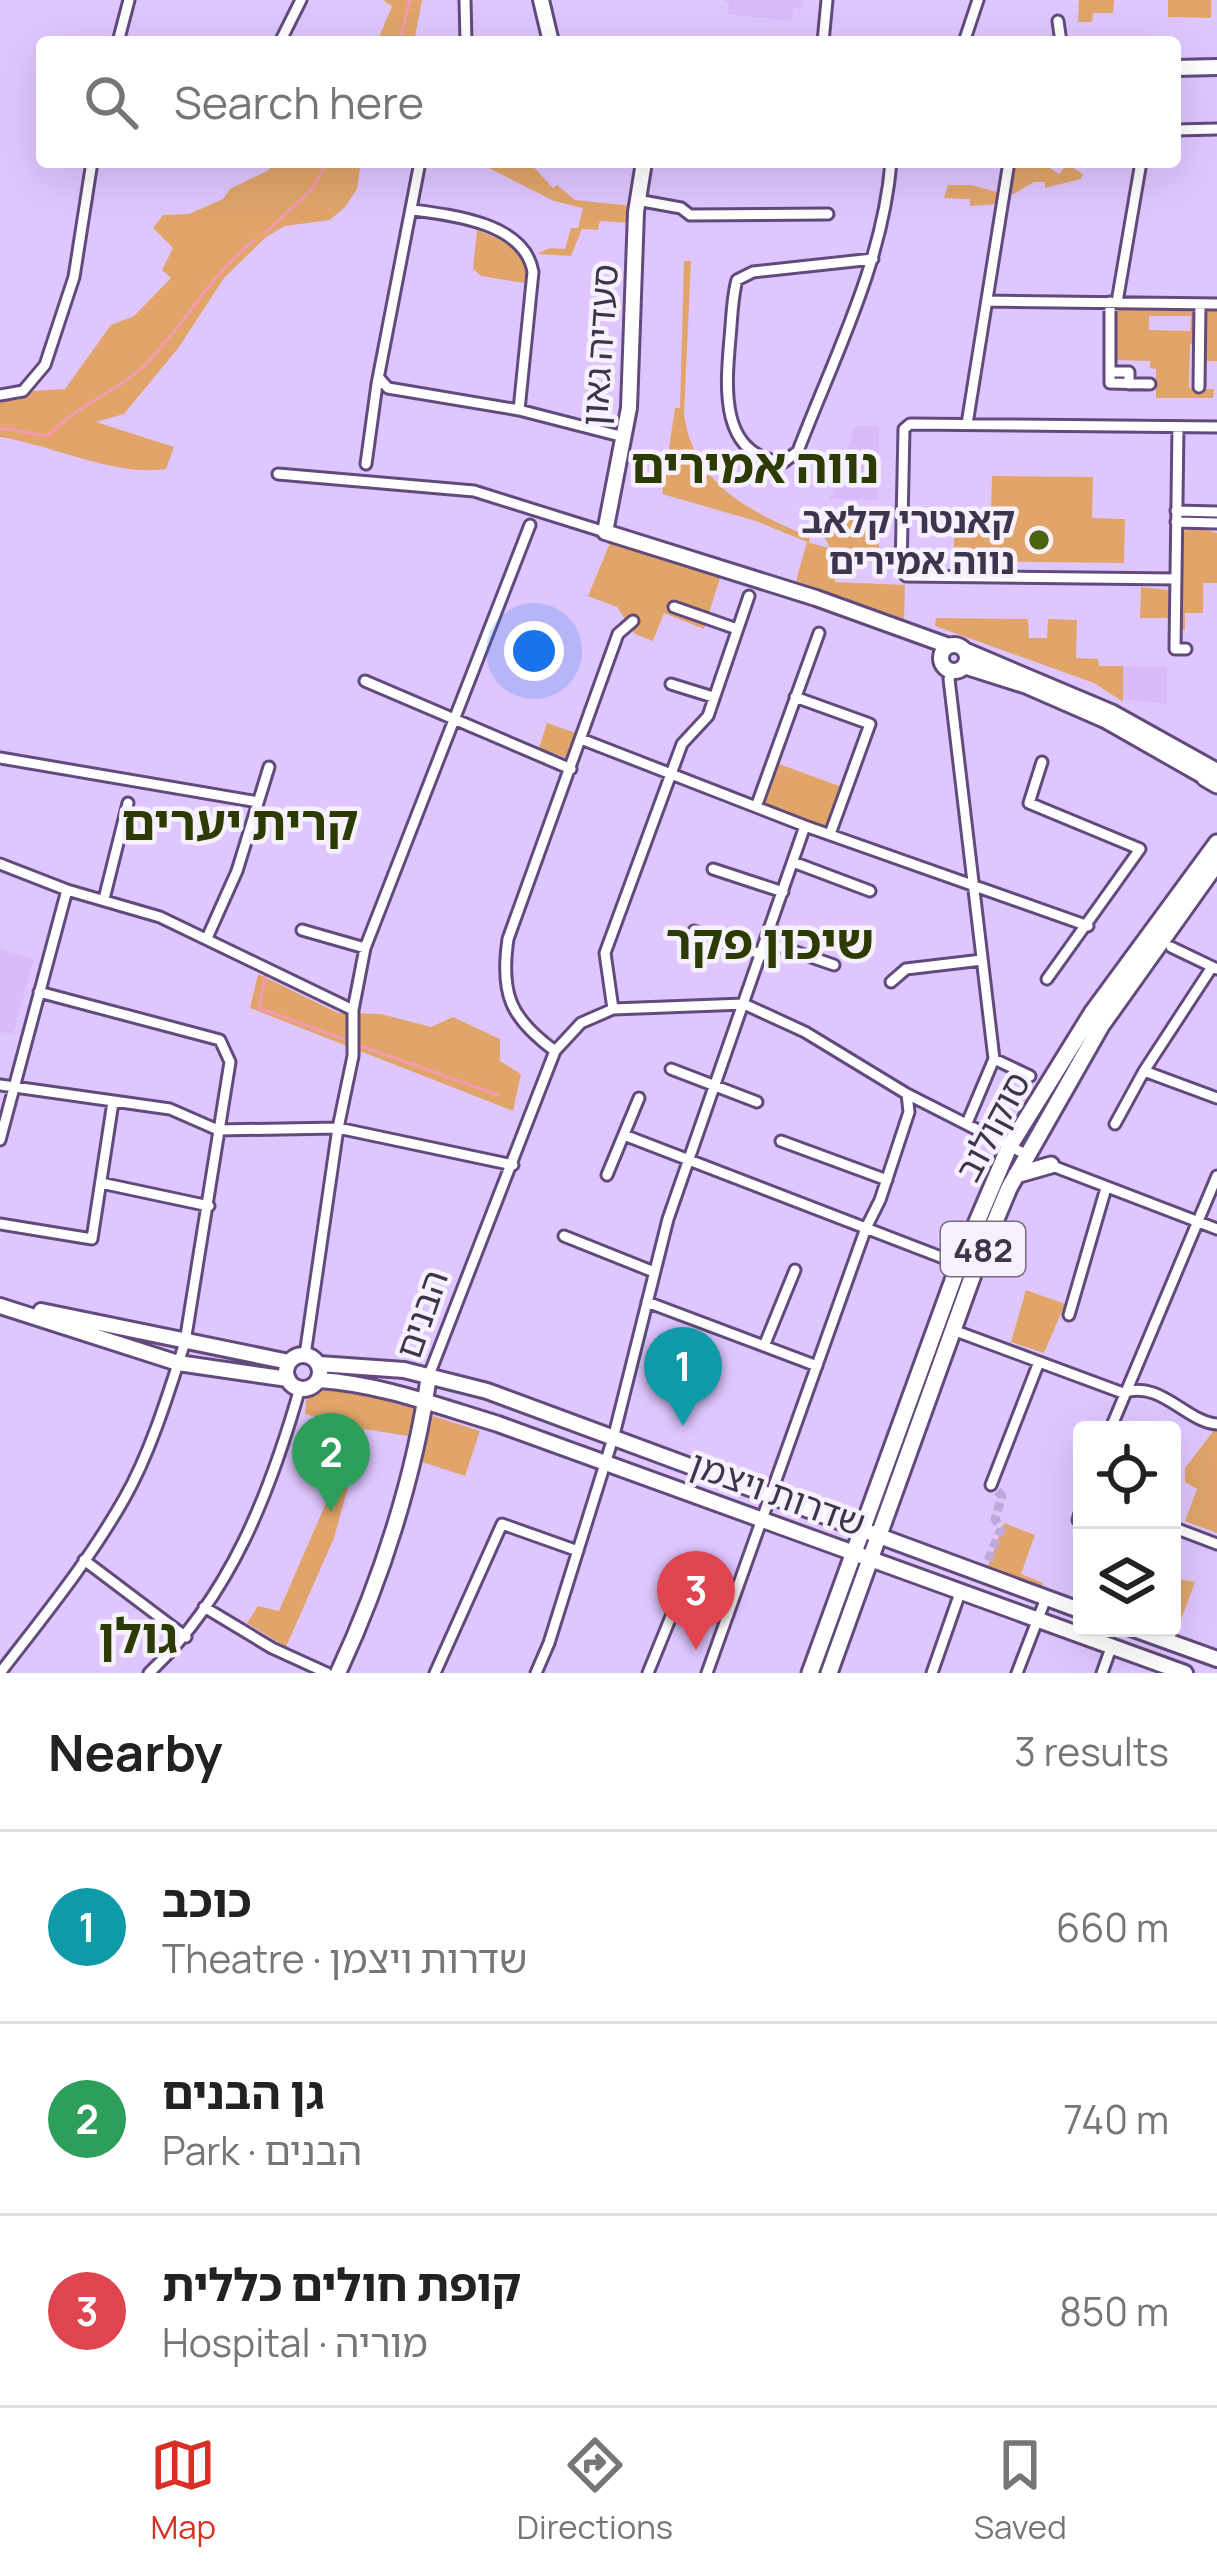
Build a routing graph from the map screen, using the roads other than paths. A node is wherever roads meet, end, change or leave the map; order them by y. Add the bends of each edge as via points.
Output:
1 (129, 0) edge
2 (301, 0) edge
3 (466, 0) edge
4 (541, 0) edge
5 (827, 0) edge
6 (978, 0) edge
7 (1058, 21) dead end
8 (120, 36) edge
9 (283, 36) edge
10 (465, 36) edge
11 (550, 36) edge
12 (824, 36) edge
13 (966, 36) edge
14 (1060, 36) edge
15 (1217, 67) edge
16 (1181, 68) edge
17 (1217, 129) edge
18 (1181, 130) edge
19 (91, 168) edge
20 (419, 168) edge
21 (643, 168) edge
22 (890, 168) edge
23 (1008, 168) edge
24 (1140, 168) edge
25 (637, 200) junction
26 (412, 210) junction
27 (828, 214) dead end
28 (873, 259) junction
29 (987, 301) junction
30 (1114, 302) junction
31 (1200, 304) junction
32 (1217, 304) edge
33 (380, 380) junction
34 (1150, 384) dead end
35 (1198, 387) dead end
36 (0, 395) edge
37 (519, 410) junction
38 (967, 424) junction
39 (1178, 427) junction
40 (1217, 428) edge
41 (624, 437) junction
42 (366, 464) dead end
43 (278, 475) dead end
44 (1217, 512) edge
45 (1176, 516) junction
46 (1217, 523) edge
47 (530, 524) dead end
48 (605, 532) junction
49 (1176, 579) junction
50 (749, 596) dead end
51 (674, 607) dead end
52 (633, 621) dead end
53 (737, 629) junction
54 (819, 633) dead end
55 (1182, 640) dead end
56 (954, 658) junction
57 (365, 681) dead end
58 (671, 684) dead end
59 (713, 697) junction
60 (796, 697) junction
61 (455, 722) junction
62 (581, 739) junction
63 (0, 758) edge
64 (1042, 762) dead end
65 (269, 767) dead end
66 (571, 769) junction
67 (672, 775) junction
68 (1214, 779) edge
69 (258, 802) junction
70 (128, 803) dead end
71 (756, 807) junction
72 (805, 826) junction
73 (830, 834) junction
74 (1217, 843) edge
75 (793, 862) junction
76 (1217, 863) edge
77 (0, 864) edge
78 (713, 869) dead end
79 (974, 883) junction
80 (67, 890) junction
81 (870, 891) dead end
82 (783, 892) junction
83 (104, 899) junction
84 (1088, 926) junction
85 (302, 930) dead end
86 (694, 931) dead end
87 (207, 938) junction
88 (767, 942) junction
89 (1171, 947) dead end
90 (365, 948) junction
91 (763, 955) junction
92 (982, 960) junction
93 (834, 965) dead end
94 (1215, 968) edge
95 (1047, 980) dead end
96 (891, 982) dead end
97 (39, 992) junction
98 (743, 1004) junction
99 (613, 1009) junction
100 (353, 1010) junction
101 (554, 1052) junction
102 (994, 1059) junction
103 (671, 1069) dead end
104 (1144, 1071) junction
105 (1030, 1076) dead end
106 (0, 1085) edge
107 (716, 1086) junction
108 (14, 1087) junction
109 (907, 1094) junction
110 (639, 1098) dead end
111 (1217, 1098) edge
112 (113, 1102) junction
113 (757, 1102) dead end
114 (967, 1123) junction
115 (1115, 1124) dead end
116 (338, 1128) junction
117 (218, 1130) junction
118 (624, 1135) junction
119 (0, 1140) edge
120 (781, 1141) dead end
121 (1009, 1147) junction
122 (1025, 1155) junction
123 (690, 1161) junction
124 (513, 1165) junction
125 (1051, 1165) junction
126 (608, 1174) dead end
127 (1016, 1174) junction
128 (1217, 1176) edge
129 (887, 1180) junction
130 (101, 1183) junction
131 (1106, 1188) junction
132 (209, 1206) junction
133 (1197, 1221) junction
134 (0, 1224) edge
135 (866, 1228) junction
136 (1217, 1229) edge
137 (564, 1236) dead end
138 (959, 1264) junction
139 (796, 1270) dead end
140 (654, 1272) junction
141 (647, 1302) junction
142 (0, 1304) edge
143 (1069, 1315) dead end
144 (953, 1330) junction
145 (185, 1342) junction
146 (764, 1346) junction
147 (304, 1355) junction
148 (1040, 1362) junction
149 (178, 1364) junction
150 (818, 1366) junction
151 (319, 1372) junction
152 (292, 1376) junction
153 (429, 1376) junction
154 (1123, 1393) junction
155 (425, 1402) junction
156 (1113, 1421) edge
157 (1217, 1424) edge
158 (614, 1435) junction
159 (605, 1461) junction
160 (991, 1485) tunnel mouth
161 (773, 1494) junction
162 (764, 1520) junction
163 (1177, 1529) edge
164 (873, 1531) junction
165 (1217, 1544) edge
166 (578, 1551) junction
167 (848, 1555) junction
168 (84, 1560) junction
169 (872, 1560) junction
170 (960, 1593) junction
171 (1046, 1598) junction
172 (204, 1607) junction
173 (1073, 1608) edge
174 (728, 1615) junction
175 (1037, 1622) junction
176 (186, 1637) junction
177 (1155, 1637) edge
178 (1112, 1648) junction
179 (1217, 1659) edge
180 (0, 1673) edge
181 (149, 1673) edge
182 (327, 1673) edge
183 (338, 1673) edge
184 (435, 1673) edge
185 (536, 1673) edge
186 (648, 1673) edge
187 (706, 1673) edge
188 (810, 1673) edge
189 (829, 1673) edge
190 (932, 1673) edge
191 (1017, 1673) edge
192 (1102, 1673) edge
193 (1184, 1673) edge

1 - 8 street
2 - 9 street
3 - 10 street
4 - 11 street
5 - 12 street
6 - 13 street
7 - 14 street
15 - 16 street
17 - 18 street
19 - 36 street via 75,276 45,364 23,391
20 - 26 street
21 - 25 street, סעדיה גאון
22 - 28 street
23 - 29 street
24 - 30 street
25 - 27 street via 690,215
25 - 41 street, סעדיה גאון
26 - 33 street
26 - 37 street via 510,236 531,259
28 - 28 street via 737,280 728,412 751,449 784,462 798,451
29 - 30 street
29 - 38 street
30 - 31 street
30 - 34 street via 1109,383
31 - 32 street
31 - 35 street
33 - 37 street via 388,388
33 - 42 street
37 - 41 street
38 - 39 street
38 - 49 street via 910,424 903,433 906,576
39 - 40 street
39 - 45 street
41 - 48 street, סעדיה גאון
43 - 48 street via 474,491
44 - 45 street
45 - 46 street
45 - 49 street
47 - 61 street
48 - 56 street via 922,636
49 - 55 street
50 - 53 street
51 - 53 street
52 - 62 street via 619,634
53 - 59 street
54 - 60 street
56 - 68 street via 1105,720
56 - 79 street via 949,680
57 - 61 street
58 - 59 street
59 - 67 street
60 - 71 street
60 - 73 street via 870,724
61 - 66 street
61 - 90 street
62 - 66 street
62 - 67 street
63 - 69 street
64 - 84 street via 1028,803 1140,849
65 - 69 street
66 - 101 street via 503,969 520,1022
67 - 71 street
67 - 99 street via 605,952
69 - 87 street
70 - 83 street
71 - 72 street
72 - 73 street
72 - 75 street
73 - 79 street
74 - 121 main road, סוקולוב / 482 via 1092,1013
75 - 81 street
75 - 82 street
76 - 122 main road, סוקולוב / 482 via 1101,1026
77 - 80 street
78 - 82 street
79 - 84 street
79 - 92 street
80 - 83 street
80 - 97 street
82 - 88 street
83 - 87 street
84 - 95 street
85 - 90 street
86 - 91 street
87 - 100 street
88 - 91 street
88 - 93 street
89 - 94 street
90 - 100 street
91 - 98 street
92 - 96 street via 906,969
92 - 102 street
94 - 104 street
97 - 108 street
97 - 117 street via 220,1040 230,1063
98 - 99 street
98 - 107 street
98 - 109 street
99 - 101 street via 581,1023
100 - 116 street
101 - 124 street, הבנים
102 - 105 street
102 - 114 street
103 - 107 street
104 - 111 street
104 - 115 street
106 - 108 street
107 - 113 street
107 - 123 street
108 - 112 street
108 - 119 street
109 - 114 street
109 - 129 street via 909,1112
110 - 118 street
112 - 117 street via 170,1109
112 - 130 street
114 - 121 street
116 - 117 street
116 - 124 street
116 - 147 street
117 - 132 street
118 - 123 street
118 - 126 street
120 - 129 street
121 - 122 street
121 - 138 main road, סוקולוב / 482
122 - 125 street
122 - 127 main road, סוקולוב / 482
123 - 135 street
123 - 140 street
124 - 153 street, הבנים
125 - 127 main road
125 - 131 street
127 - 144 main road, סוקולוב / 482
128 - 133 street
129 - 135 street
130 - 132 street
130 - 134 street via 92,1238
131 - 133 street
131 - 143 street
132 - 145 street
133 - 136 street
133 - 154 street
135 - 138 street
135 - 150 street
137 - 140 street
138 - 164 main road, סוקולוב / 482
139 - 146 street
140 - 141 street
141 - 146 street
141 - 158 street
142 - 145 street
142 - 149 street
144 - 148 street
144 - 164 main road, סוקולוב / 482
145 - 149 street
145 - 152 street
146 - 150 street
147 - 151 street
147 - 152 street
148 - 154 street
148 - 160 street
149 - 152 street
149 - 168 street via 126,1496
150 - 161 street
151 - 152 street via 310,1387
151 - 153 street, שדרות ויצמן via 374,1366
151 - 155 street, שדרות ויצמן
152 - 172 street via 265,1500
153 - 155 street, הבנים
153 - 158 street, שדרות ויצמן
154 - 156 street
154 - 157 street via 1141,1390
155 - 159 street, שדרות ויצמן
155 - 183 street, הבנים via 392,1528
158 - 159 street
158 - 161 street, שדרות ויצמן
159 - 162 street, שדרות ויצמן
159 - 166 street
161 - 162 street
161 - 164 street, שדרות ויצמן
162 - 167 street, שדרות ויצמן
162 - 174 street
163 - 165 street
164 - 167 main road, סוקולוב / 482
164 - 169 main road, סוקולוב / 482
164 - 171 street, שדרות ויצמן
166 - 184 street via 502,1524
166 - 185 street
167 - 169 street, שדרות ויצמן
167 - 188 main road, סוקולוב / 482
168 - 176 street
168 - 180 street
169 - 170 street, שדרות ויצמן
169 - 189 main road, סוקולוב / 482
170 - 175 street, שדרות ויצמן
170 - 190 street
171 - 173 street, שדרות ויצמן
171 - 175 street
172 - 176 street
172 - 182 street
174 - 186 street via 679,1597
174 - 187 street
175 - 178 street, שדרות ויצמן
175 - 191 street
176 - 181 street
177 - 179 street
178 - 192 street
178 - 193 street, שדרות ויצמן

